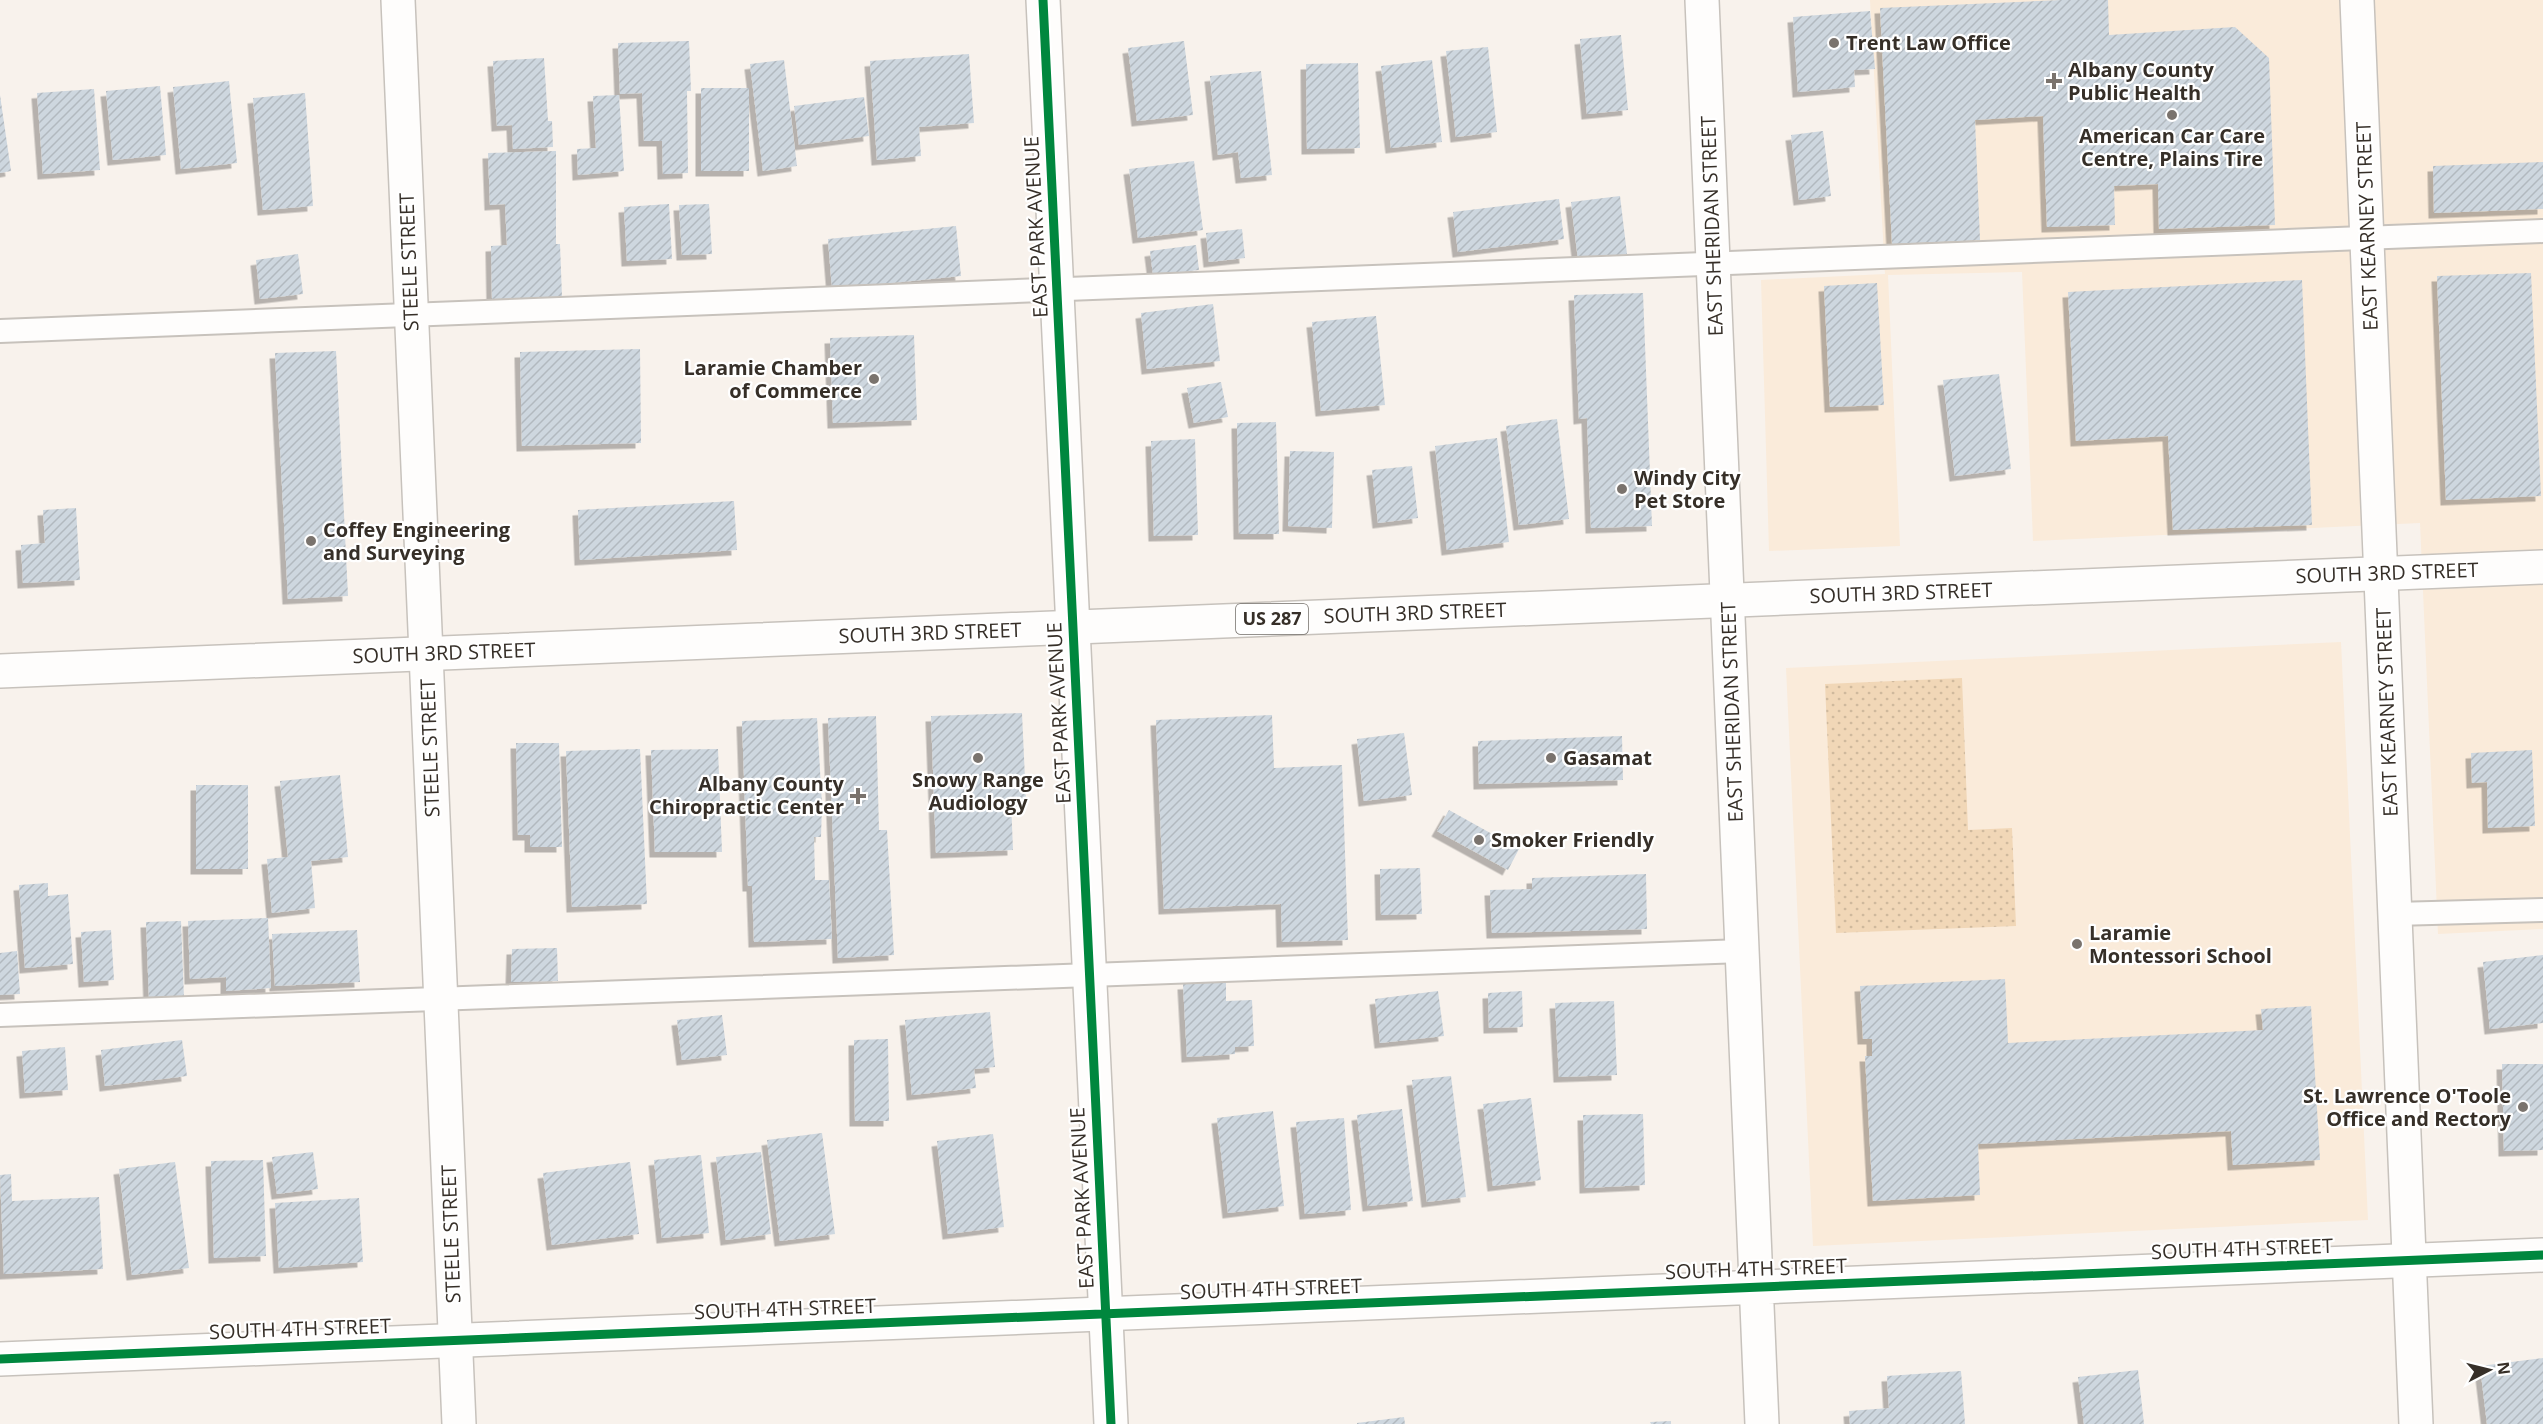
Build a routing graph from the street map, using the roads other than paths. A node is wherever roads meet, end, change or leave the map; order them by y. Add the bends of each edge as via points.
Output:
1 (399, 0) edge
2 (1043, 0) edge
3 (1702, 0) edge
4 (2357, 0) edge
5 (2543, 231) edge
6 (2367, 238) junction
7 (1713, 264) junction
8 (1057, 289) junction
9 (411, 315) junction
10 (0, 331) edge
11 (2543, 567) edge
12 (2381, 574) junction
13 (1728, 600) junction
14 (1073, 627) junction
15 (427, 654) junction
16 (0, 671) edge
17 (2543, 910) edge
18 (2395, 914) junction
19 (1742, 951) junction
20 (1089, 975) junction
21 (441, 997) junction
22 (0, 1015) edge
23 (2543, 1255) edge
24 (2409, 1260) junction
25 (1756, 1287) junction
26 (1105, 1314) junction
27 (456, 1341) junction
28 (0, 1359) edge
29 (459, 1424) edge
30 (1111, 1424) edge
31 (1762, 1424) edge
32 (2416, 1424) edge

1 - 9 street, STEELE STREET
2 - 8 street, EAST PARK AVENUE
3 - 7 street, EAST SHERIDAN STREET
4 - 6 street, EAST KEARNEY STREET
5 - 6 lane
6 - 7 lane
6 - 12 street, EAST KEARNEY STREET
7 - 8 lane
7 - 13 street, EAST SHERIDAN STREET
8 - 9 lane
8 - 14 street, EAST PARK AVENUE
9 - 10 lane
9 - 15 street, STEELE STREET
11 - 12 street, SOUTH 3RD STREET / US 287
12 - 13 street, SOUTH 3RD STREET / US 287
12 - 18 street, EAST KEARNEY STREET
13 - 14 street, SOUTH 3RD STREET / US 287
13 - 19 street, EAST SHERIDAN STREET
14 - 15 street, SOUTH 3RD STREET / US 287
14 - 20 street, EAST PARK AVENUE
15 - 16 street, SOUTH 3RD STREET / US 287
15 - 21 street, STEELE STREET
17 - 18 lane
18 - 24 street, EAST KEARNEY STREET
19 - 20 lane
19 - 25 street, EAST SHERIDAN STREET
20 - 21 lane
20 - 26 street, EAST PARK AVENUE
21 - 22 lane
21 - 27 street, STEELE STREET
23 - 24 street, SOUTH 4TH STREET
24 - 25 street, SOUTH 4TH STREET
24 - 32 street, EAST KEARNEY STREET
25 - 26 street, SOUTH 4TH STREET
25 - 31 street, EAST SHERIDAN STREET
26 - 27 street, SOUTH 4TH STREET
26 - 30 street, EAST PARK AVENUE
27 - 28 street, SOUTH 4TH STREET
27 - 29 street, STEELE STREET

